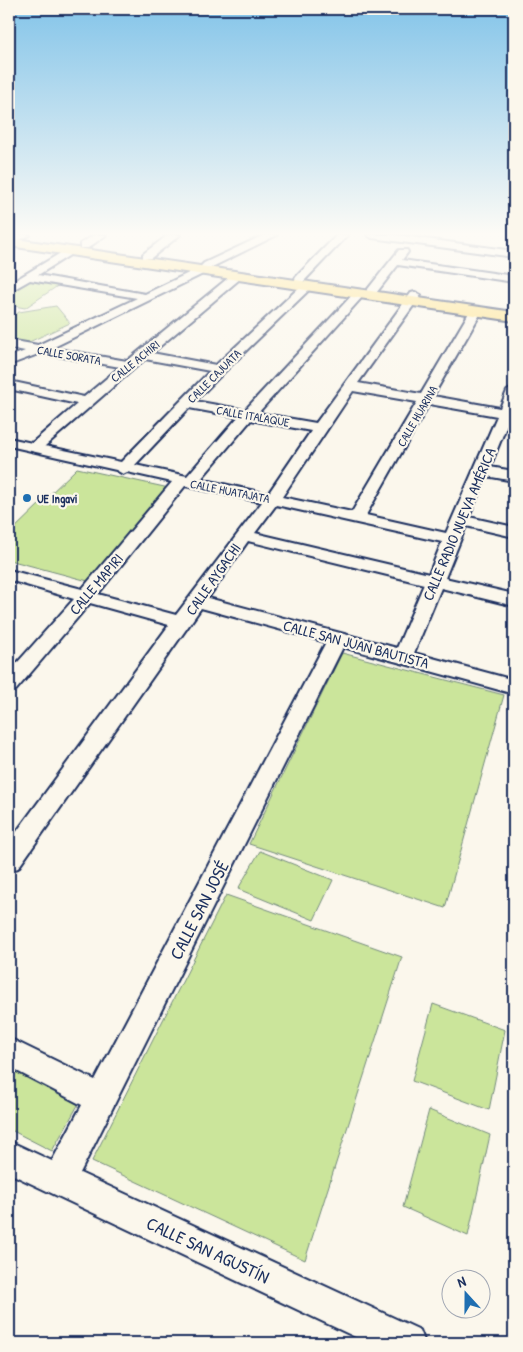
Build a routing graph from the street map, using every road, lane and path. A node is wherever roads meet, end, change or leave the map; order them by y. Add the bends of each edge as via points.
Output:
1 (134, 298) edge
2 (137, 298) edge
3 (211, 298) edge
4 (288, 298) edge
5 (363, 298) edge
6 (406, 298) edge
7 (413, 299) junction
8 (514, 310) edge
9 (476, 312) junction
10 (514, 317) edge
11 (9, 344) edge
12 (34, 348) junction
13 (143, 355) junction
14 (9, 361) edge
15 (130, 365) junction
16 (219, 369) junction
17 (9, 385) edge
18 (350, 386) junction
19 (514, 392) edge
20 (426, 401) junction
21 (87, 402) junction
22 (187, 404) junction
23 (248, 415) junction
24 (506, 422) edge
25 (320, 428) junction
26 (9, 442) edge
27 (34, 448) junction
28 (123, 469) junction
29 (482, 470) junction
30 (514, 476) edge
31 (185, 482) junction
32 (272, 500) junction
33 (356, 519) junction
34 (460, 520) junction
35 (514, 532) edge
36 (244, 535) junction
37 (452, 539) junction
38 (9, 575) edge
39 (435, 580) junction
40 (86, 596) junction
41 (514, 600) edge
42 (198, 601) junction
43 (182, 623) junction
44 (338, 638) junction
45 (403, 656) junction
46 (9, 685) edge
47 (514, 687) edge
48 (9, 861) edge
49 (9, 1052) edge
50 (102, 1100) junction
51 (9, 1157) edge
52 (59, 1181) junction
53 (407, 1343) edge

1 - 12 street
2 - 12 street
3 - 13 street, CALLE ACHIRI
4 - 16 street, CALLE CAJUATA
5 - 23 street, CALLE MAPIRI
6 - 7 main road
7 - 8 main road
7 - 9 main road
7 - 18 street, CALLE AYGACHI
9 - 10 main road
9 - 20 street, CALLE HUARINA
11 - 12 street, CALLE SORATA
12 - 14 street
12 - 15 street, CALLE SORATA
13 - 15 street, CALLE ACHIRI
13 - 16 street
15 - 21 street, CALLE ACHIRI
16 - 22 street, CALLE CAJUATA
17 - 21 street
18 - 20 street
18 - 25 street, CALLE AYGACHI
19 - 24 street, CALLE RADIO NUEVA AMÉRICA
20 - 24 street
20 - 33 street, CALLE HUARINA
21 - 27 street, CALLE ACHIRI
22 - 23 street, CALLE ITALAQUE
22 - 28 street, CALLE CAJUATA
23 - 25 street, CALLE ITALAQUE
23 - 31 street, CALLE MAPIRI
24 - 29 street, CALLE RADIO NUEVA AMÉRICA
25 - 32 street, CALLE AYGACHI
26 - 27 street, CALLE HUATAJATA
27 - 28 street, CALLE HUATAJATA
28 - 31 street, CALLE HUATAJATA
29 - 30 street
29 - 34 street, CALLE RADIO NUEVA AMÉRICA
31 - 32 street, CALLE HUATAJATA
31 - 40 street, CALLE MAPIRI
32 - 33 street, CALLE HUATAJATA
32 - 36 street, CALLE AYGACHI
33 - 37 street, CALLE HUATAJATA
34 - 35 street
34 - 37 street, CALLE RADIO NUEVA AMÉRICA
36 - 39 street
36 - 42 street, CALLE AYGACHI
37 - 39 street, CALLE RADIO NUEVA AMÉRICA
38 - 40 street
39 - 41 street
39 - 45 street, CALLE RADIO NUEVA AMÉRICA
40 - 43 street
40 - 46 street, CALLE MAPIRI
42 - 43 street, CALLE AYGACHI
42 - 44 street, CALLE SAN JUAN BAUTISTA
43 - 48 street, CALLE AYGACHI
44 - 45 street, CALLE SAN JUAN BAUTISTA
44 - 50 street, CALLE SAN JOSÉ
45 - 47 street, CALLE SAN JUAN BAUTISTA
49 - 50 street
50 - 52 street, CALLE SAN JOSÉ
51 - 52 street, CALLE SAN AGUSTÍN
52 - 53 street, CALLE SAN AGUSTÍN

